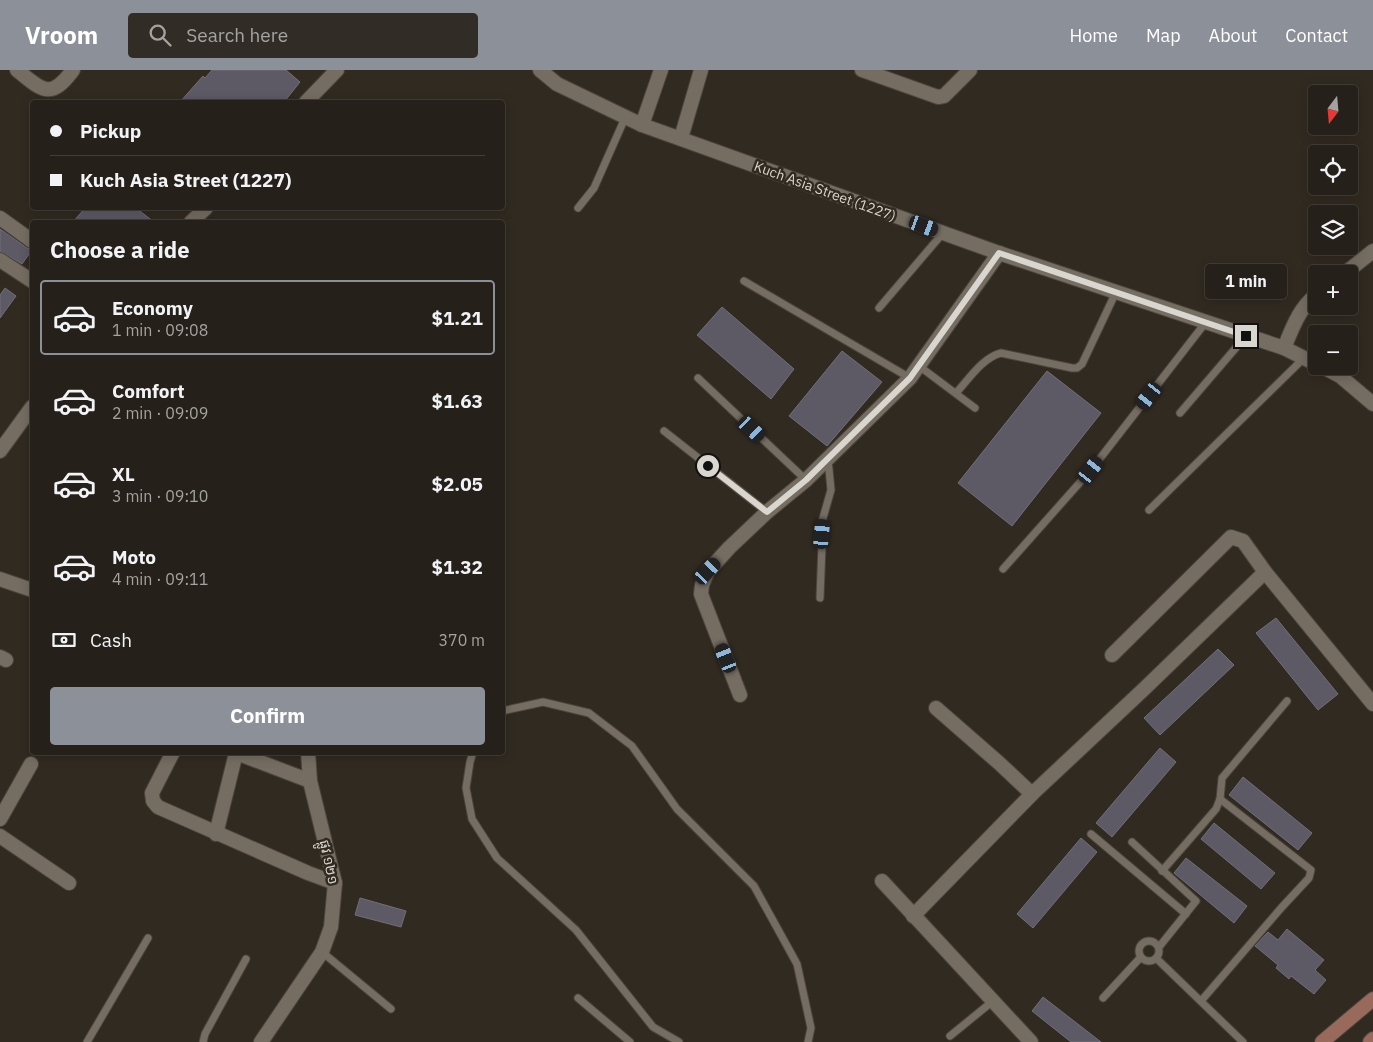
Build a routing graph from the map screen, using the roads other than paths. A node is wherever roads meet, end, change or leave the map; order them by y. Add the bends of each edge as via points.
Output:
1 (16, 70) edge
2 (73, 70) edge
3 (540, 70) edge
4 (661, 70) edge
5 (701, 70) edge
6 (862, 70) edge
7 (970, 70) edge
8 (333, 72) edge
9 (308, 100) edge
10 (625, 118) junction
11 (642, 125) junction
12 (681, 138) junction
13 (578, 208) dead end
14 (204, 210) edge
15 (0, 218) edge
16 (196, 220) edge
17 (943, 233) junction
18 (30, 239) edge
19 (1373, 252) edge
20 (999, 253) junction
21 (0, 260) edge
22 (1356, 265) edge
23 (30, 280) edge
24 (744, 281) dead end
25 (1116, 292) junction
26 (1308, 301) edge
27 (879, 308) dead end
28 (1206, 322) junction
29 (1246, 336) junction
30 (1284, 348) junction
31 (1308, 359) edge
32 (1308, 362) edge
33 (919, 366) junction
34 (1338, 375) edge
35 (698, 378) dead end
36 (910, 378) junction
37 (956, 394) junction
38 (1373, 404) edge
39 (975, 408) dead end
40 (1180, 413) dead end
41 (27, 423) edge
42 (664, 431) dead end
43 (0, 451) edge
44 (828, 459) junction
45 (806, 480) junction
46 (1149, 510) dead end
47 (767, 512) junction
48 (1003, 569) dead end
49 (1265, 572) junction
50 (0, 579) edge
51 (30, 589) edge
52 (820, 598) dead end
53 (1112, 655) dead end
54 (740, 695) dead end
55 (1287, 701) dead end
56 (1373, 704) edge
57 (936, 708) dead end
58 (505, 710) edge
59 (171, 755) edge
60 (235, 755) edge
61 (240, 755) edge
62 (308, 755) edge
63 (472, 755) edge
64 (31, 764) dead end
65 (310, 781) junction
66 (1032, 794) junction
67 (1220, 799) junction
68 (0, 819) edge
69 (216, 834) junction
70 (1091, 834) dead end
71 (0, 836) edge
72 (1132, 842) dead end
73 (1162, 871) junction
74 (882, 881) dead end
75 (69, 883) dead end
76 (335, 883) junction
77 (1186, 914) junction
78 (913, 916) junction
79 (148, 938) dead end
80 (1159, 947) junction
81 (322, 952) junction
82 (1140, 958) junction
83 (246, 959) dead end
84 (1157, 959) junction
85 (578, 998) dead end
86 (1103, 998) dead end
87 (1373, 999) edge
88 (993, 1001) junction
89 (1201, 1001) junction
90 (392, 1008) dead end
91 (950, 1036) dead end
92 (1373, 1039) edge
93 (87, 1042) edge
94 (203, 1042) edge
95 (262, 1042) edge
96 (630, 1042) edge
97 (679, 1042) edge
98 (808, 1042) edge
99 (1032, 1042) edge
100 (1244, 1042) edge
101 (1322, 1042) edge
102 (1370, 1042) edge

1 - 2 street via 41,89 53,90
3 - 10 street, Kuch Asia Street (1227) via 557,84
4 - 11 street
5 - 12 street
6 - 7 street via 938,97 944,96
8 - 9 street
10 - 11 street, Kuch Asia Street (1227)
10 - 13 lane via 594,188
11 - 12 street, Kuch Asia Street (1227)
12 - 17 street, Kuch Asia Street (1227)
14 - 16 street
15 - 18 street
17 - 20 street, Kuch Asia Street (1227)
17 - 27 lane
19 - 22 street
20 - 25 street, Kuch Asia Street (1227)
20 - 33 street
21 - 23 street
24 - 36 lane
25 - 28 street, Kuch Asia Street (1227)
25 - 37 lane via 1082,364 1077,368 1001,353 986,360
26 - 30 street
28 - 29 street, Kuch Asia Street (1227)
28 - 48 lane via 1091,470
29 - 30 street, Kuch Asia Street (1227)
29 - 40 lane
30 - 31 street, Kuch Asia Street (1227)
32 - 46 lane
33 - 36 street
33 - 37 lane
34 - 38 street
35 - 45 lane
36 - 44 street
37 - 39 lane
41 - 43 street
42 - 47 lane
44 - 45 street
44 - 52 lane via 831,490 823,518
45 - 47 street
47 - 54 street via 708,571 702,585 704,603
49 - 53 street via 1243,541 1231,537
49 - 56 street
49 - 66 street
50 - 51 street
55 - 67 lane via 1222,778
57 - 66 street
58 - 98 lane via 543,702 589,713 632,746 677,809 754,886 797,964 811,1028
59 - 69 street via 152,793 153,801 158,807
60 - 69 street
61 - 65 street
62 - 65 street, ផ្លូវ ១២១
63 - 97 lane via 466,788 472,819 497,858 576,930 653,1027
64 - 68 street
65 - 76 street, ផ្លូវ ១២១
66 - 78 street
67 - 73 lane via 1212,814
67 - 89 lane via 1311,870 1309,878
69 - 76 street
70 - 77 lane
71 - 75 street
72 - 73 lane
73 - 77 lane via 1196,901
74 - 78 street
76 - 81 street, ផ្លូវ ១២១ via 332,927
77 - 80 lane
78 - 88 street
79 - 93 lane
80 - 82 lane via 1147,941 1140,945
80 - 84 lane
81 - 90 lane
81 - 95 street, ផ្លូវ ១២១
82 - 84 lane
82 - 86 lane
83 - 94 lane
84 - 89 lane
85 - 96 lane
87 - 101 main road
88 - 91 lane
88 - 99 street
89 - 100 lane
92 - 102 main road

